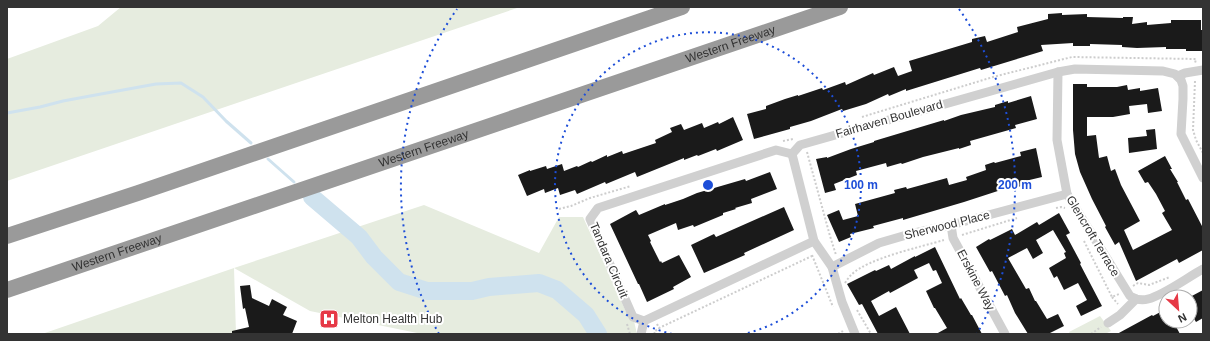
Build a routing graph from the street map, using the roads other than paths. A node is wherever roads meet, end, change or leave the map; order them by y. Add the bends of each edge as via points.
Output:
1 (682, 7) edge
2 (840, 7) edge
3 (1203, 70) edge
4 (1058, 72) junction
5 (1178, 76) junction
6 (792, 154) junction
7 (1203, 178) edge
8 (1067, 194) junction
9 (951, 225) junction
10 (7, 236) edge
11 (814, 241) junction
12 (835, 265) junction
13 (1203, 269) edge
14 (7, 290) edge
15 (1136, 299) junction
16 (644, 321) junction
17 (1108, 323) dead end
18 (641, 334) edge
19 (855, 334) edge
20 (1005, 334) edge

1 - 10 highway
2 - 14 highway, Western Freeway
3 - 5 street
4 - 5 street, Fairhaven Boulevard via 1075,69 1163,71
4 - 6 street, Fairhaven Boulevard via 805,143
4 - 8 street, Glencroft Terrace via 1057,140
5 - 7 street via 1183,86 1181,134
6 - 11 street
6 - 16 street, Tandara Circuit via 776,150 598,208 590,219 633,317
8 - 9 street, Sherwood Place
8 - 15 street, Glencroft Terrace via 1126,290
9 - 12 street, Sherwood Place via 879,244
9 - 20 street, Erskine Way via 953,238
11 - 12 street
11 - 16 street
12 - 19 street via 842,302
13 - 15 street via 1148,299
15 - 17 street
16 - 18 street

